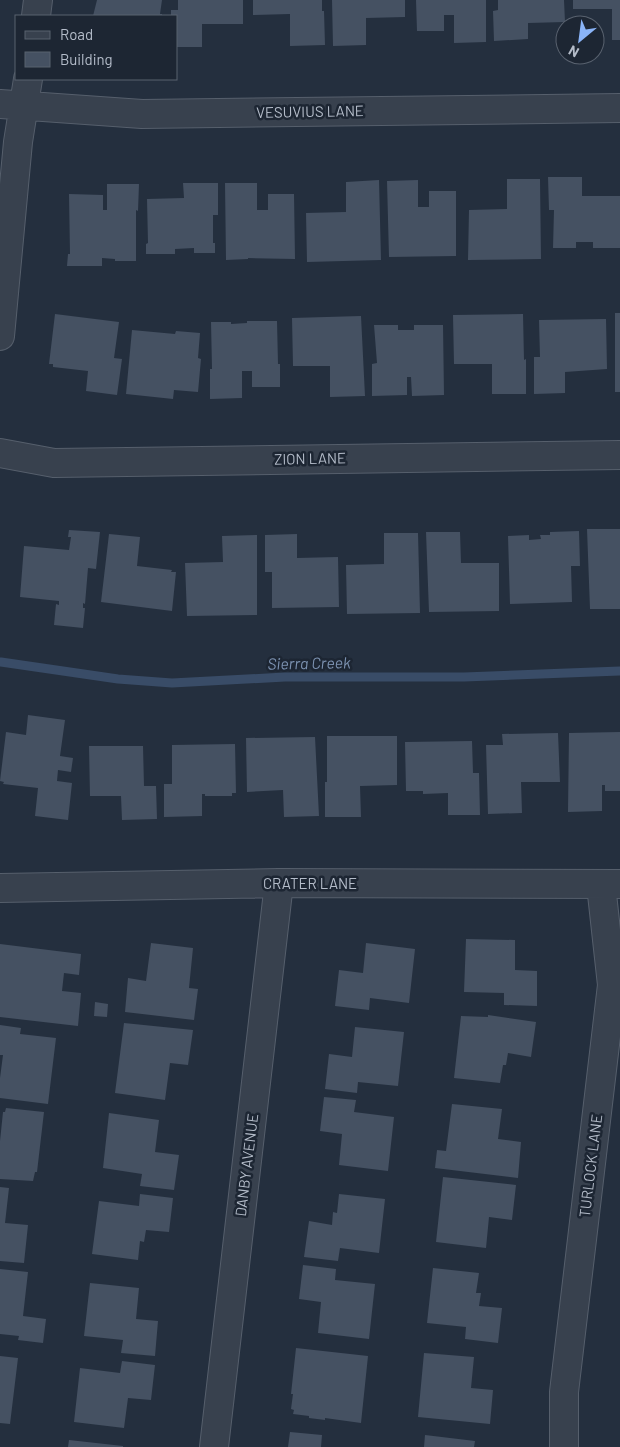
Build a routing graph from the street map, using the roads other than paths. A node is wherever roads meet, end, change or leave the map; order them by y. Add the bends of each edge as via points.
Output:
1 (38, 0) edge
2 (36, 15) edge
3 (27, 80) edge
4 (12, 105) edge
5 (620, 108) edge
6 (0, 336) edge
7 (0, 453) edge
8 (620, 455) edge
9 (279, 884) junction
10 (611, 884) edge
11 (0, 888) edge
12 (612, 1050) edge
13 (214, 1447) edge
14 (564, 1447) edge

1 - 2 street
3 - 4 street
4 - 5 street, VESUVIUS LANE via 142,114
4 - 6 street via 18,142
7 - 8 street, ZION LANE via 54,463
9 - 10 street, CRATER LANE
9 - 11 street, CRATER LANE
9 - 13 street, DANBY AVENUE
10 - 12 street, TURLOCK LANE
12 - 14 street, TURLOCK LANE via 564,1392

